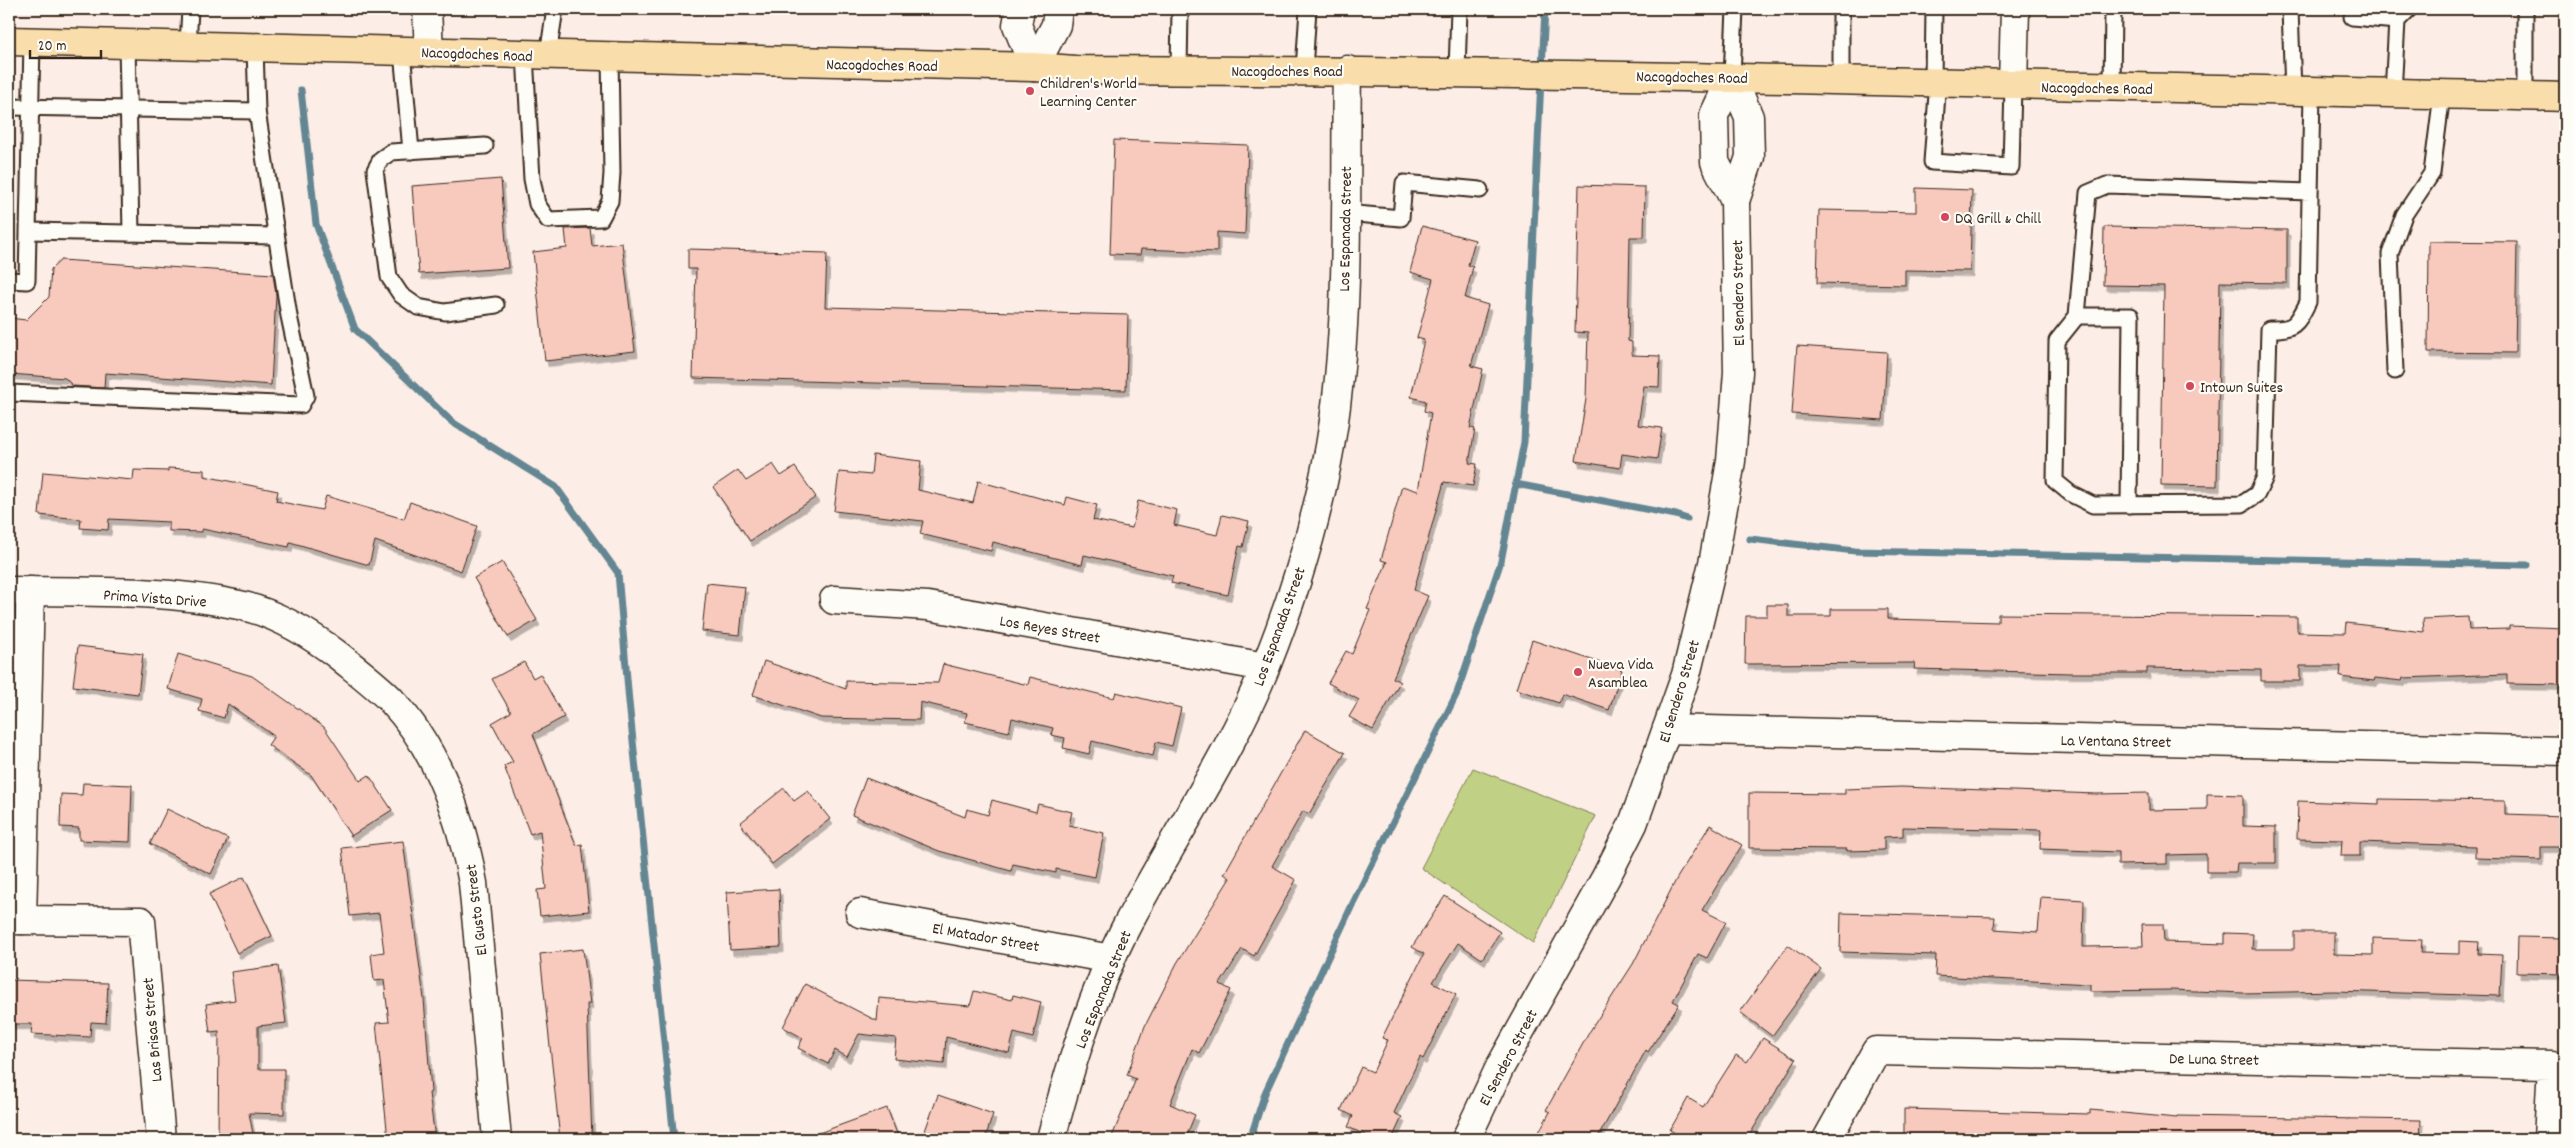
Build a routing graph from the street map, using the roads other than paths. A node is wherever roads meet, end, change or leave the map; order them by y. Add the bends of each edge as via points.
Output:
1 (190, 9) edge
2 (427, 9) edge
3 (555, 9) edge
4 (1020, 9) edge
5 (1058, 9) edge
6 (1180, 9) edge
7 (1308, 9) edge
8 (1459, 9) edge
9 (1735, 9) edge
10 (1841, 9) edge
11 (1934, 9) edge
12 (2015, 9) edge
13 (2113, 9) edge
14 (2290, 9) edge
15 (2410, 9) edge
16 (2526, 9) edge
17 (2352, 17) dead end
18 (2397, 21) junction
19 (20, 41) edge
20 (127, 44) junction
21 (188, 46) junction
22 (255, 48) junction
23 (402, 51) junction
24 (429, 52) junction
25 (537, 55) junction
26 (610, 57) junction
27 (1034, 67) junction
28 (1179, 70) junction
29 (1304, 70) junction
30 (1347, 70) junction
31 (1468, 73) junction
32 (1732, 77) junction
33 (1841, 79) junction
34 (1935, 81) junction
35 (2013, 85) junction
36 (2112, 88) junction
37 (2303, 91) junction
38 (2393, 93) junction
39 (2442, 94) junction
40 (2525, 96) junction
41 (2565, 97) edge
42 (9, 106) edge
43 (31, 107) junction
44 (130, 109) junction
45 (256, 111) junction
46 (485, 146) dead end
47 (411, 151) junction
48 (1480, 190) dead end
49 (2310, 192) junction
50 (1735, 201) junction
51 (1345, 213) junction
52 (28, 231) junction
53 (131, 233) junction
54 (276, 236) junction
55 (9, 280) edge
56 (496, 305) dead end
57 (2077, 316) junction
58 (2395, 371) dead end
59 (9, 393) edge
60 (2129, 505) junction
61 (19, 591) edge
62 (834, 600) dead end
63 (1265, 668) junction
64 (391, 700) joint
65 (1667, 730) junction
66 (2565, 751) edge
67 (860, 913) dead end
68 (16, 920) edge
69 (1111, 959) junction
70 (161, 1139) edge
71 (497, 1139) edge
72 (1051, 1139) edge
73 (1466, 1139) edge
74 (1827, 1139) edge
75 (2548, 1139) edge

1 - 21 lane
2 - 24 street
3 - 25 lane
4 - 27 street via 1017,25
5 - 27 street via 1056,25
6 - 28 lane
7 - 29 lane
8 - 31 lane
9 - 32 lane
10 - 33 lane
11 - 34 lane
12 - 35 street
13 - 36 lane
14 - 37 lane
15 - 18 lane
16 - 40 lane
17 - 18 lane
18 - 38 lane
19 - 20 main road, Nacogdoches Road
19 - 43 lane
20 - 21 main road, Nacogdoches Road
20 - 44 lane
21 - 22 main road, Nacogdoches Road
22 - 23 main road, Nacogdoches Road
22 - 45 lane
23 - 24 main road, Nacogdoches Road
23 - 47 lane
24 - 25 main road, Nacogdoches Road
25 - 26 main road, Nacogdoches Road
25 - 26 lane via 532,179 538,204 548,220 601,218 610,201
26 - 27 main road, Nacogdoches Road
27 - 28 main road, Nacogdoches Road
28 - 29 main road, Nacogdoches Road
29 - 30 main road, Nacogdoches Road
30 - 31 main road, Nacogdoches Road
30 - 51 street, Los Espanada Street
31 - 32 main road, Nacogdoches Road
32 - 33 main road, Nacogdoches Road
32 - 50 street, El Sendero Street via 1750,123 1750,157
32 - 50 street, El Sendero Street via 1714,115 1715,162
33 - 34 main road, Nacogdoches Road
34 - 35 main road, Nacogdoches Road
34 - 35 lane via 1932,162 2011,167
35 - 36 main road, Nacogdoches Road
36 - 37 main road, Nacogdoches Road
37 - 38 main road, Nacogdoches Road
37 - 49 lane
38 - 39 main road, Nacogdoches Road
39 - 40 main road, Nacogdoches Road
39 - 58 lane via 2432,173 2404,215 2390,254
40 - 41 main road, Nacogdoches Road
42 - 43 lane
43 - 44 lane
43 - 52 lane
44 - 45 lane
44 - 53 lane
45 - 54 lane
46 - 47 lane
47 - 56 lane via 391,152 381,159 375,170 389,277 401,295 418,308 445,312
48 - 51 lane via 1404,183 1401,218
49 - 57 lane via 2107,185 2088,194
49 - 60 lane via 2308,302 2298,322 2286,330 2269,329 2265,477 2257,494 2242,504
50 - 65 street, El Sendero Street via 1738,372 1731,461 1714,559 1686,674
51 - 63 street, Los Espanada Street via 1343,313 1334,420 1306,550
52 - 53 lane
52 - 55 lane via 27,281
53 - 54 lane
54 - 59 lane via 306,396 301,405
57 - 60 lane via 2131,316
57 - 60 lane via 2057,341 2055,482 2093,505
61 - 64 street, Prima Vista Drive via 180,596 248,608 300,629 331,650
61 - 68 street
62 - 63 street, Los Reyes Street via 928,606
63 - 69 street, Los Espanada Street via 1230,745 1159,865
64 - 71 street, El Gusto Street via 423,743 441,776 456,810 466,846 473,883
65 - 66 street, La Ventana Street
65 - 73 street, El Sendero Street via 1633,824 1500,1068
67 - 69 street, El Matador Street
68 - 70 street, Las Brisas Street via 140,921
69 - 72 street, Los Espanada Street via 1069,1070
74 - 75 street, De Luna Street via 1876,1051 2552,1065

